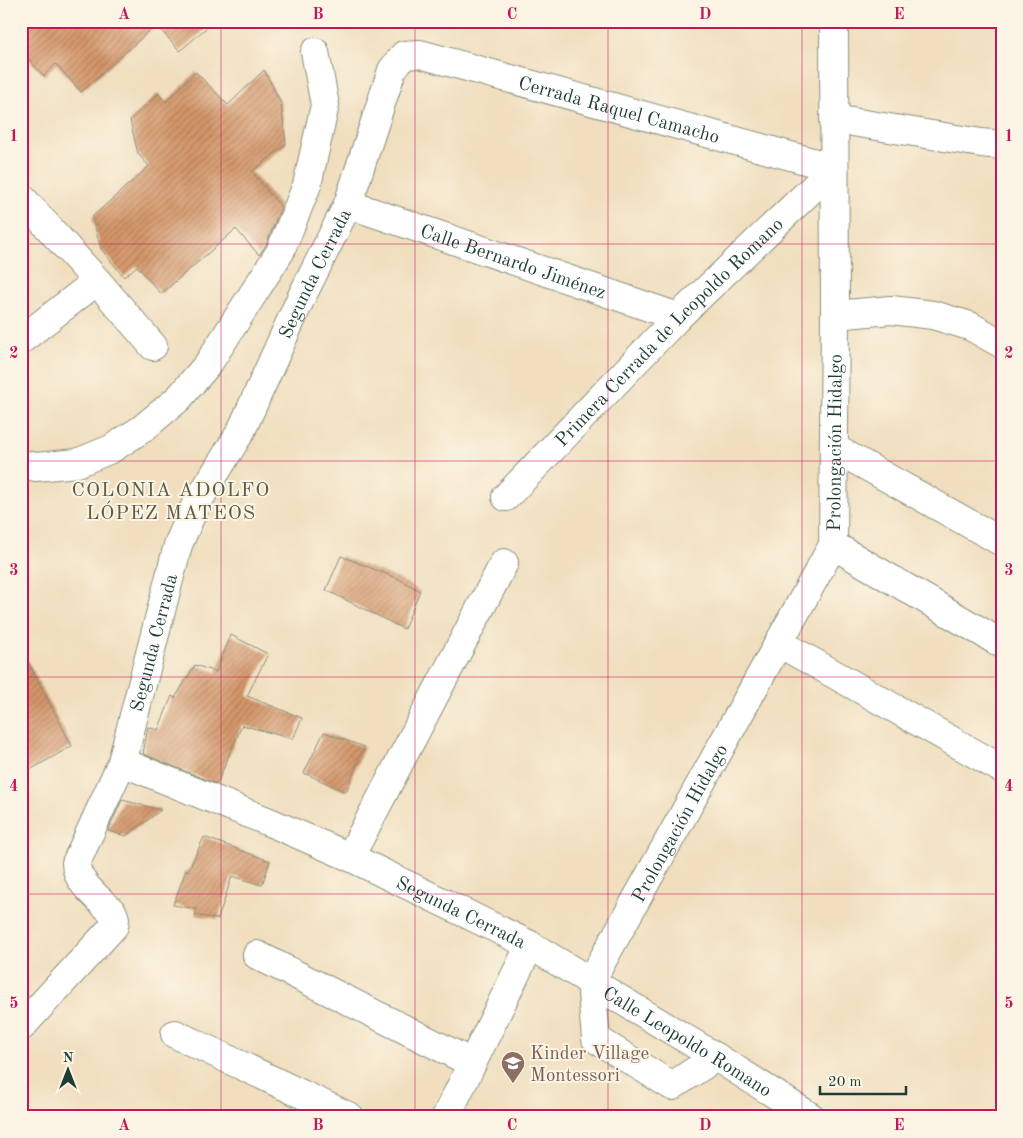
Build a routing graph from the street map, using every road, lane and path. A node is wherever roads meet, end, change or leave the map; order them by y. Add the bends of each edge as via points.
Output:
1 (834, 21) edge
2 (315, 52) dead end
3 (404, 55) joint
4 (834, 118) junction
5 (1002, 145) edge
6 (834, 168) junction
7 (21, 197) edge
8 (348, 204) junction
9 (98, 281) junction
10 (835, 315) junction
11 (678, 317) junction
12 (21, 340) edge
13 (1002, 344) edge
14 (153, 346) dead end
15 (834, 448) junction
16 (21, 464) edge
17 (506, 497) dead end
18 (1002, 542) edge
19 (833, 546) junction
20 (504, 563) dead end
21 (779, 643) junction
22 (1002, 644) edge
23 (122, 762) junction
24 (1002, 769) edge
25 (350, 857) junction
26 (530, 944) junction
27 (258, 955) dead end
28 (591, 981) junction
29 (21, 1027) edge
30 (174, 1034) dead end
31 (716, 1057) junction
32 (472, 1063) junction
33 (350, 1117) edge
34 (446, 1117) edge
35 (811, 1117) edge

1 - 4 street, Prolongación Hidalgo
2 - 16 street via 325,105 307,185 280,252 208,364 178,400 111,449 77,463 36,467
3 - 6 street, Cerrada Raquel Camacho via 420,54
3 - 8 street, Segunda Cerrada via 392,70
4 - 5 street
4 - 6 street, Prolongación Hidalgo
6 - 10 street, Prolongación Hidalgo
6 - 11 street, Primera Cerrada de Leopoldo Romano
7 - 9 street
8 - 11 street, Calle Bernardo Jiménez
8 - 23 street, Segunda Cerrada via 241,431 195,506 178,544
9 - 12 street
9 - 14 street
10 - 13 street via 892,310 933,315 970,326
10 - 15 street, Prolongación Hidalgo
11 - 17 street, Primera Cerrada de Leopoldo Romano
15 - 18 street
15 - 19 street, Prolongación Hidalgo
19 - 21 street, Prolongación Hidalgo
19 - 22 street
20 - 25 street
21 - 24 street
21 - 28 street, Prolongación Hidalgo
23 - 25 street, Segunda Cerrada
23 - 29 street via 76,863 76,872 81,880 113,913 114,926
25 - 26 street, Segunda Cerrada
26 - 28 street, Segunda Cerrada
26 - 32 street
27 - 32 street
28 - 31 street, Calle Leopoldo Romano
28 - 31 street via 596,1039 672,1086
30 - 33 street
31 - 35 street, Calle Leopoldo Romano
32 - 34 street

